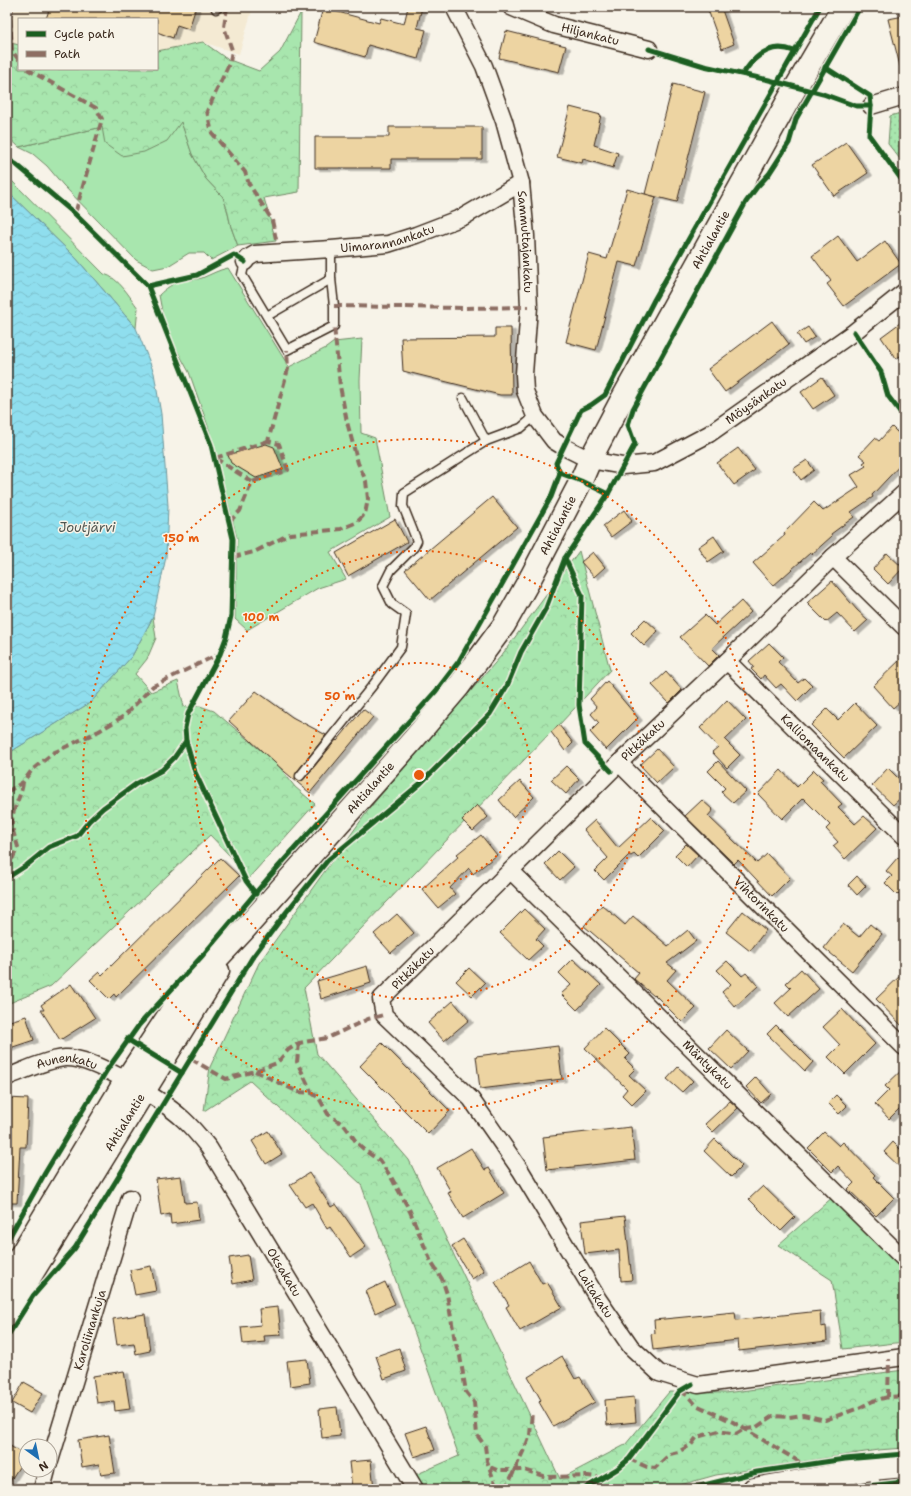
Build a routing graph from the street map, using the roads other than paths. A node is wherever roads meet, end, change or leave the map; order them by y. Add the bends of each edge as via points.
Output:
1 (454, 7) edge
2 (511, 7) edge
3 (839, 8) edge
4 (649, 49) dead end
5 (904, 96) edge
6 (871, 106) dead end
7 (521, 182) junction
8 (332, 249) junction
9 (245, 262) joint
10 (331, 279) junction
11 (904, 292) edge
12 (267, 316) junction
13 (463, 398) dead end
14 (535, 416) junction
15 (486, 441) junction
16 (590, 460) junction
17 (904, 493) edge
18 (833, 557) junction
19 (904, 627) edge
20 (727, 661) junction
21 (619, 763) junction
22 (300, 776) dead end
23 (904, 836) edge
24 (511, 871) junction
25 (384, 1015) joint
26 (904, 1047) edge
27 (7, 1077) edge
28 (135, 1086) junction
29 (130, 1198) dead end
30 (904, 1259) edge
31 (7, 1278) edge
32 (7, 1310) edge
33 (904, 1357) edge
34 (57, 1438) edge
35 (904, 1466) edge
36 (872, 1469) junction
37 (45, 1478) edge
38 (42, 1489) edge
39 (415, 1489) edge
40 (754, 1489) edge
41 (879, 1489) edge

1 - 7 street, Sammuttajankatu via 484,66 504,121
2 - 4 street, Hiljankatu via 554,25
3 - 16 main road, Ahtialantie
5 - 6 street
7 - 8 street, Uimarannankatu via 463,217 416,235 388,244
7 - 14 street, Sammuttajankatu via 529,307 525,391
8 - 9 street, Uimarannankatu via 255,254
8 - 10 lane
9 - 12 lane via 242,275
10 - 12 lane
10 - 12 lane via 334,326 287,350
11 - 16 street, Möysänkatu via 854,332 709,434 654,463 623,466
13 - 15 lane
14 - 15 lane via 521,428
14 - 16 street, Sammuttajankatu via 554,441
15 - 22 lane via 404,493 403,506 417,542 391,570 383,586 392,604 406,614 401,647
16 - 28 main road, Ahtialantie via 504,626 459,686 244,931
17 - 18 street, Pitkäkatu
18 - 19 street
18 - 20 street, Pitkäkatu
20 - 21 street, Pitkäkatu
20 - 23 street, Kalliomaankatu
21 - 24 street, Pitkäkatu
21 - 26 street, Vihtorinkatu
24 - 25 street, Pitkäkatu via 381,999
24 - 30 street, Mäntykatu
25 - 33 street, Laitakatu via 471,1099 522,1171 606,1312 631,1347 659,1373 698,1385
27 - 28 street, Aunenkatu via 53,1060 66,1058 96,1065
28 - 31 main road, Ahtialantie
28 - 32 main road, Ahtialantie
28 - 39 street, Oksakatu via 182,1118 210,1148
29 - 34 street, Karoliinankuja
35 - 36 main road
36 - 40 main road
36 - 41 lane
37 - 38 street

